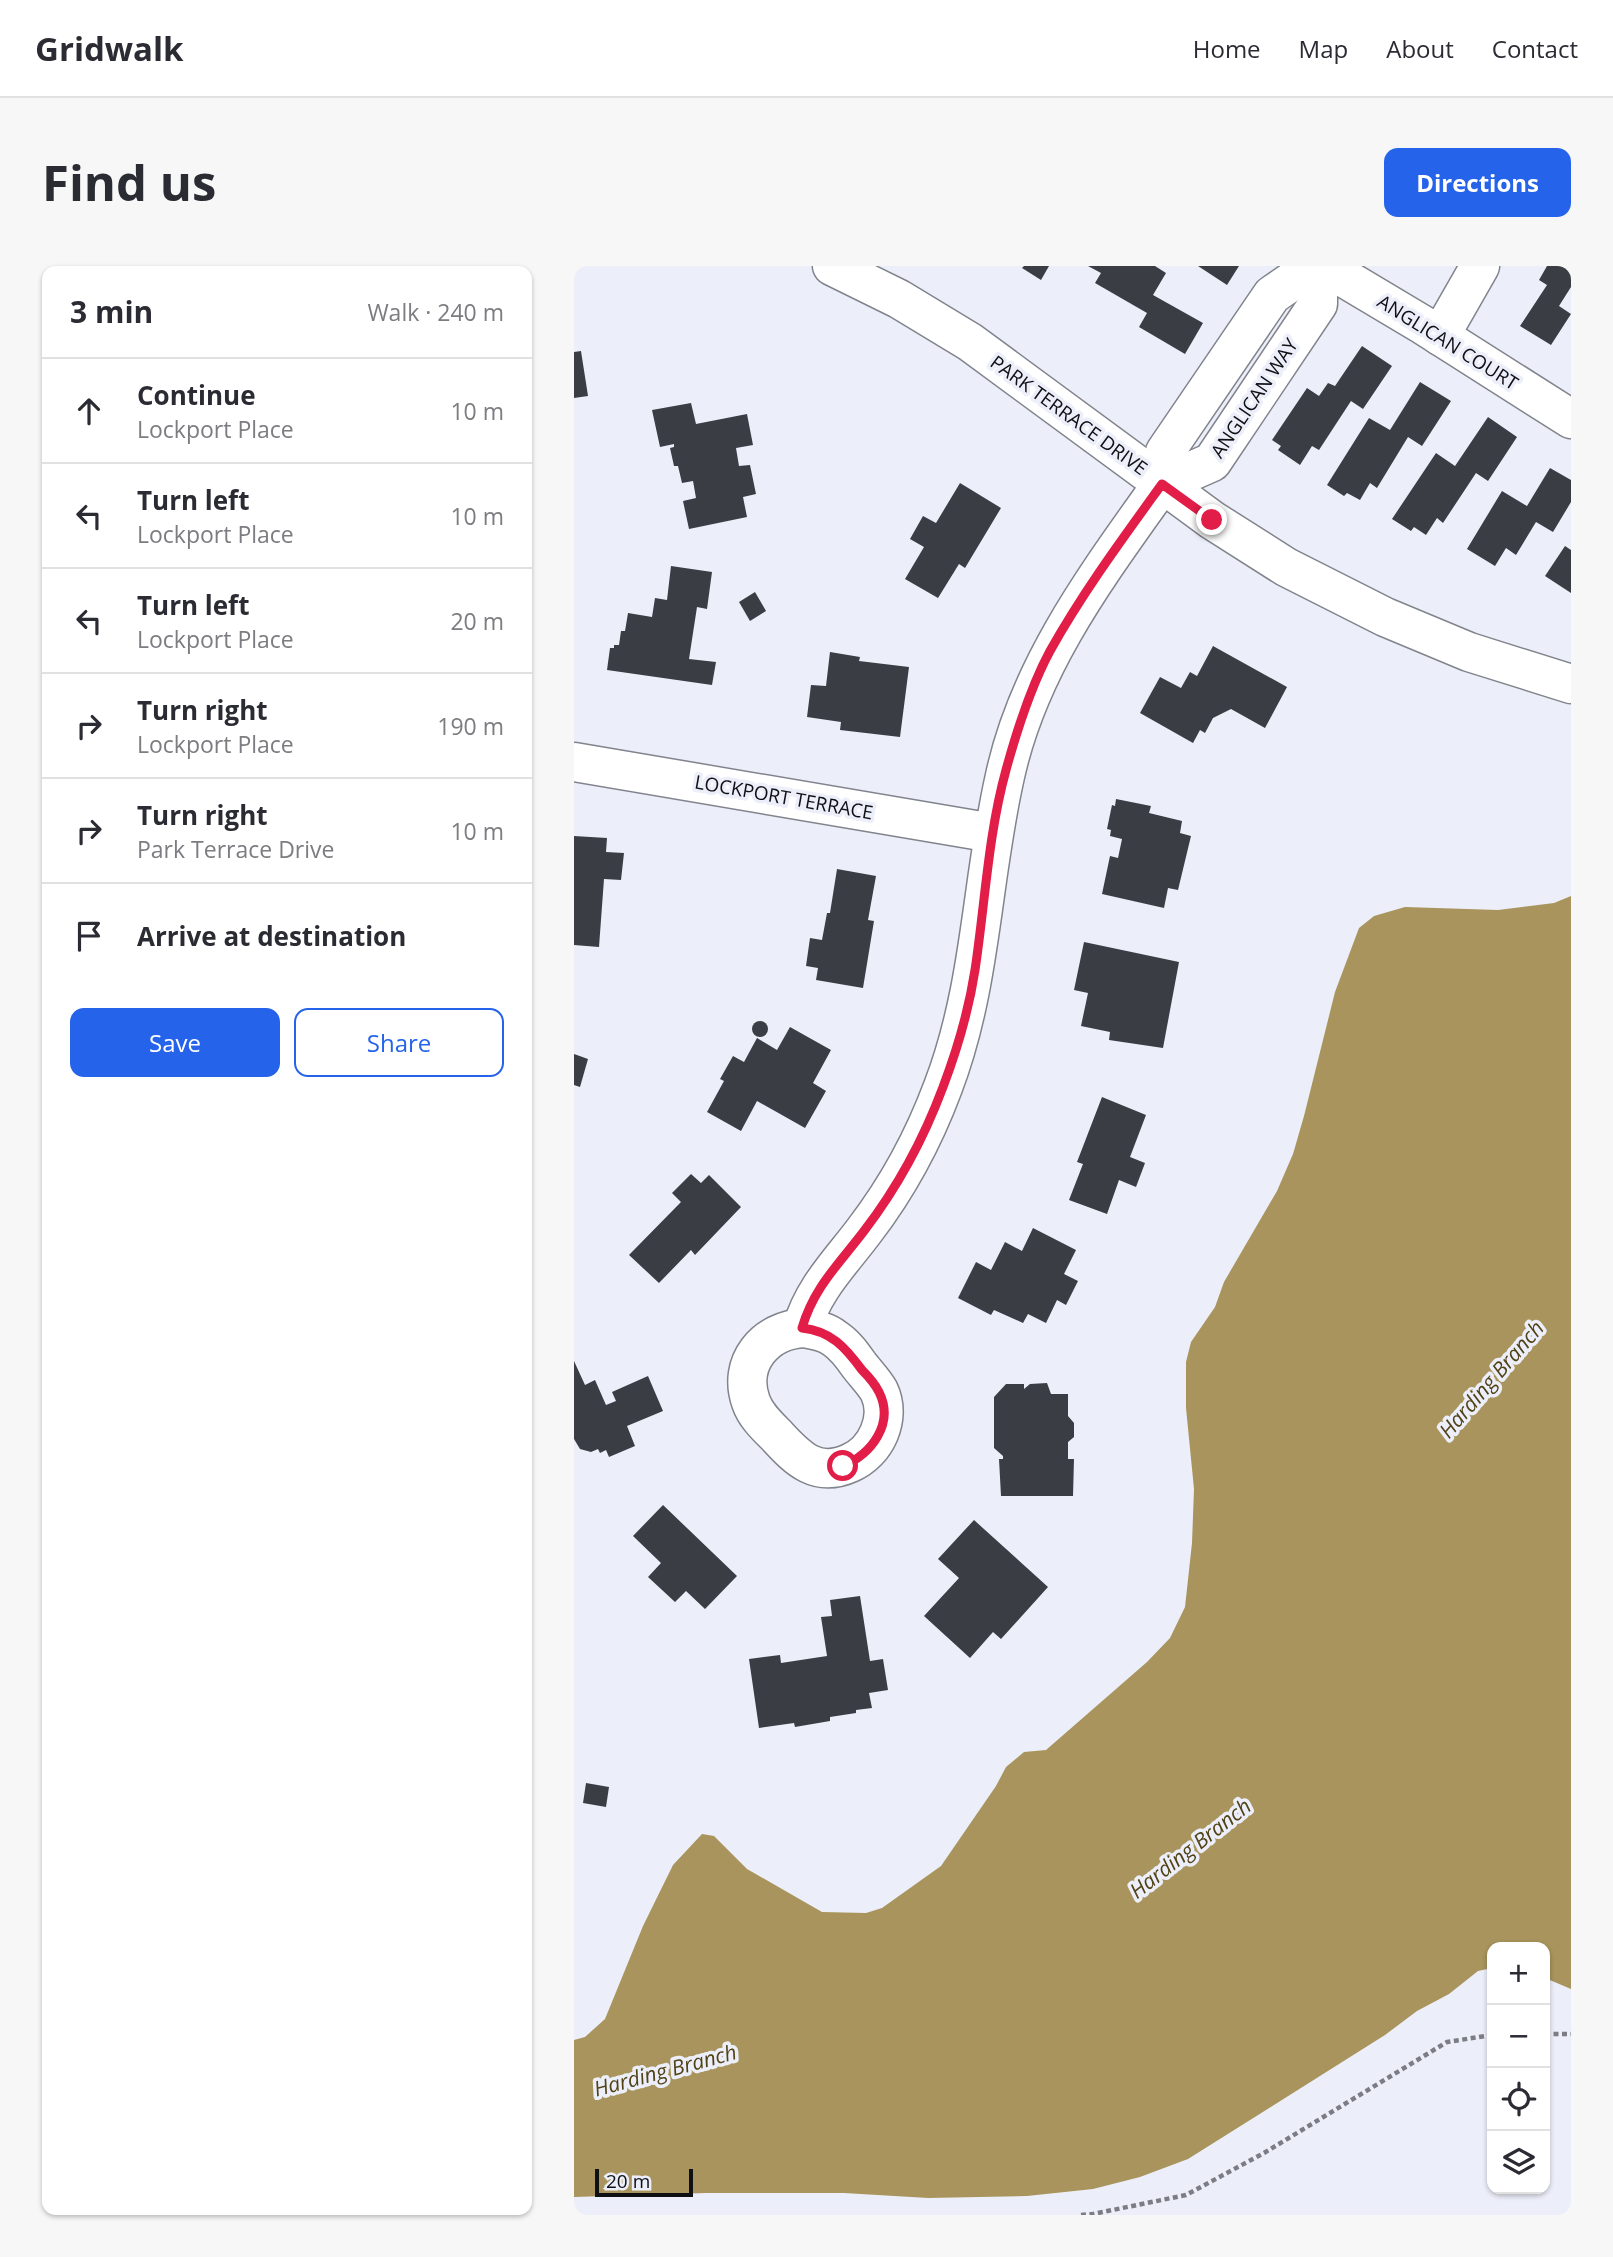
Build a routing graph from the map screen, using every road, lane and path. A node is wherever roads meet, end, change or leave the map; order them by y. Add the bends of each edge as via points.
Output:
1 (832, 266) edge
2 (1316, 266) edge
3 (1324, 266) edge
4 (1480, 266) edge
5 (1249, 329) junction
6 (1440, 336) junction
7 (1285, 354) junction
8 (1571, 419) edge
9 (1162, 484) junction
10 (1571, 684) edge
11 (574, 762) edge
12 (993, 833) junction
13 (802, 1328) dead end
14 (1550, 2034) edge
15 (1571, 2034) edge
16 (1487, 2036) edge
17 (1081, 2215) edge

1 - 9 street, PARK TERRACE DRIVE via 970,342
2 - 5 street, ANGLICAN WAY via 1272,295
2 - 7 street, ANGLICAN WAY via 1318,304
3 - 6 street, ANGLICAN COURT
4 - 6 street
5 - 7 street
5 - 9 street, ANGLICAN WAY via 1165,452
6 - 8 street, ANGLICAN COURT
7 - 9 street, ANGLICAN WAY via 1212,462
9 - 10 street, PARK TERRACE DRIVE via 1286,567 1385,617 1469,652
9 - 12 street via 1089,586 1049,653 1022,717
11 - 12 street, LOCKPORT TERRACE
12 - 13 street via 975,972 943,1087 890,1194 822,1283
14 - 15 path
16 - 17 path via 1447,2042 1186,2195

